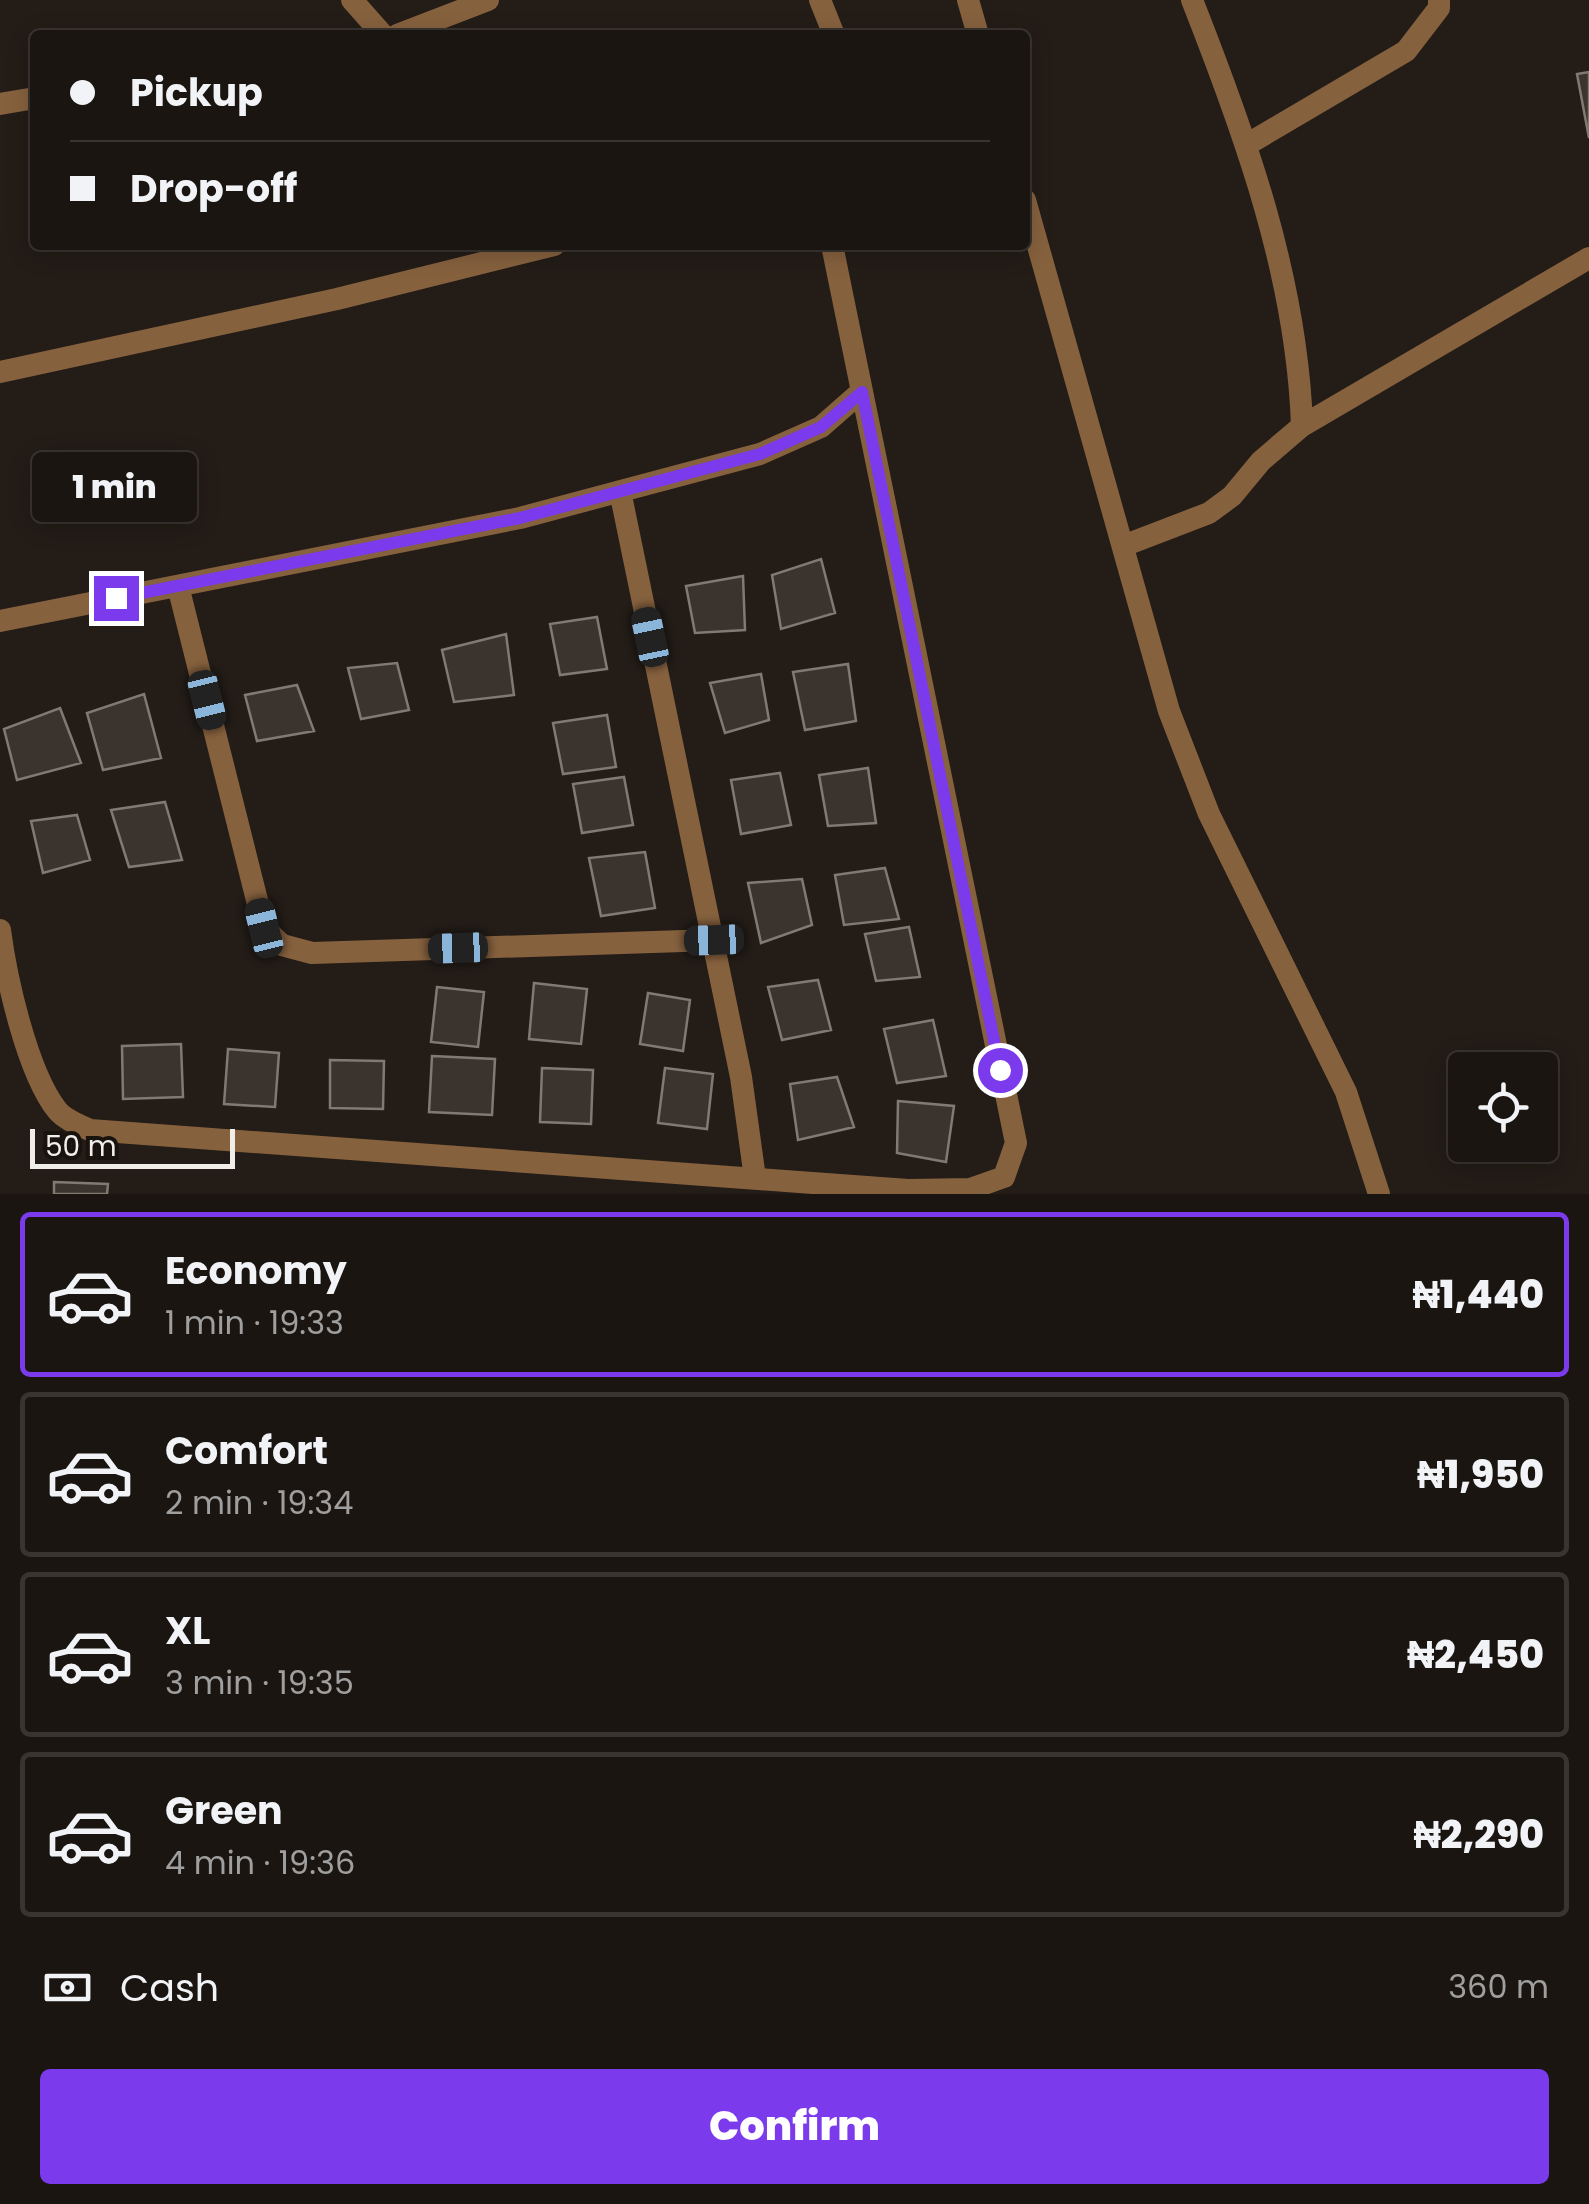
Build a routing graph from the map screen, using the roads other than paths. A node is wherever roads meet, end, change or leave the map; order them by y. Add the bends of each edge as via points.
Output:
1 (352, 0) edge
2 (488, 0) edge
3 (820, 0) edge
4 (968, 0) edge
5 (1192, 0) edge
6 (1439, 0) edge
7 (379, 30) edge
8 (410, 30) edge
9 (832, 30) edge
10 (977, 30) edge
11 (30, 99) edge
12 (0, 104) edge
13 (1248, 144) junction
14 (1030, 218) edge
15 (534, 250) edge
16 (833, 250) edge
17 (1589, 258) edge
18 (0, 372) edge
19 (862, 392) junction
20 (1302, 426) junction
21 (620, 491) junction
22 (1123, 546) junction
23 (178, 586) junction
24 (0, 621) edge
25 (0, 930) edge
26 (714, 940) junction
27 (755, 1178) junction
28 (1380, 1194) edge

1 - 7 street
2 - 8 street
3 - 9 street
4 - 10 street
5 - 13 street
6 - 13 street via 1406,52
11 - 12 street
13 - 20 street via 1300,353
14 - 22 street
15 - 18 street
16 - 19 street
17 - 20 street
19 - 21 street via 821,427 760,454
19 - 27 street via 1016,1143 1004,1176 970,1188
20 - 22 street via 1209,512
21 - 23 street via 520,518
21 - 26 street
22 - 28 street via 1169,711 1209,814 1346,1092
23 - 24 street
23 - 26 street via 264,928 282,945 312,953
25 - 27 street via 6,975 44,1089 59,1114 90,1130
26 - 27 street

